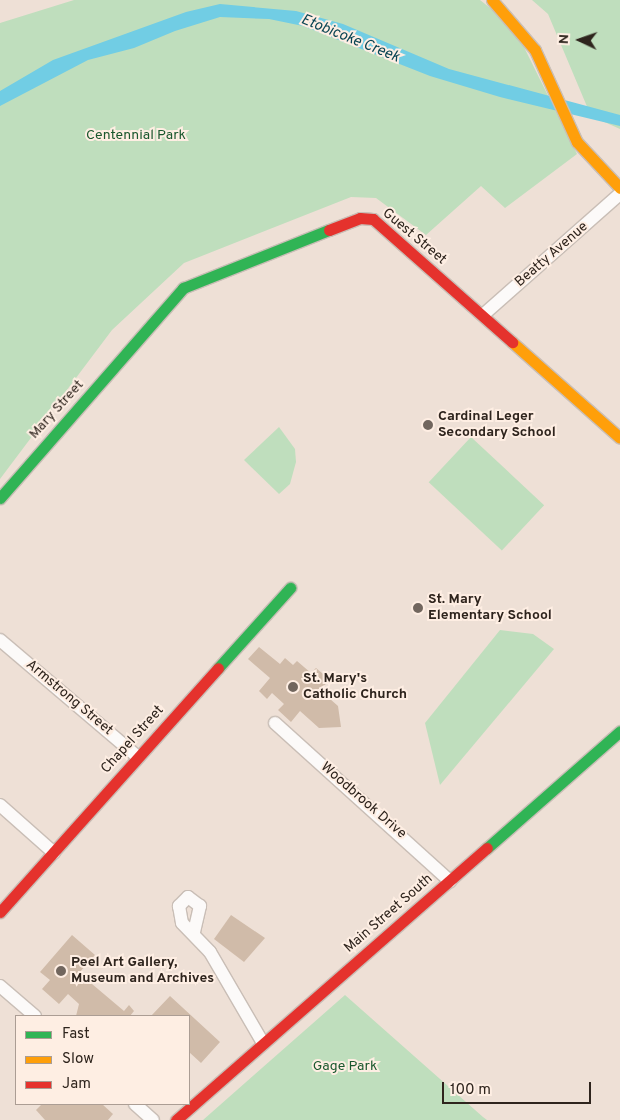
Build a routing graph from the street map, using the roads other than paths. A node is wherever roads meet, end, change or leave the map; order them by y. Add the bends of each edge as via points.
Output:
1 (492, 0) edge
2 (620, 188) edge
3 (620, 194) edge
4 (483, 315) junction
5 (136, 342) joint
6 (620, 438) edge
7 (0, 498) edge
8 (290, 588) dead end
9 (0, 640) edge
10 (275, 723) dead end
11 (620, 731) edge
12 (138, 756) junction
13 (0, 805) edge
14 (54, 853) junction
15 (450, 882) junction
16 (0, 912) edge
17 (194, 932) dead end
18 (0, 986) edge
19 (34, 1015) edge
20 (263, 1043) junction
21 (136, 1105) edge
22 (153, 1120) edge
23 (176, 1120) edge

1 - 2 street via 535,50 554,86 567,125 591,159
3 - 4 street, Beatty Avenue
4 - 5 street, Guest Street via 373,219 360,218 183,288
4 - 6 street, Guest Street
5 - 7 street, Mary Street
8 - 12 street, Chapel Street
9 - 12 street, Armstrong Street
10 - 15 street, Woodbrook Drive
11 - 15 street, Main Street South
12 - 14 street, Chapel Street
13 - 14 street
14 - 16 street, Chapel Street
15 - 20 street, Main Street South
17 - 20 street
18 - 19 street
20 - 23 street, Main Street South
21 - 22 street

